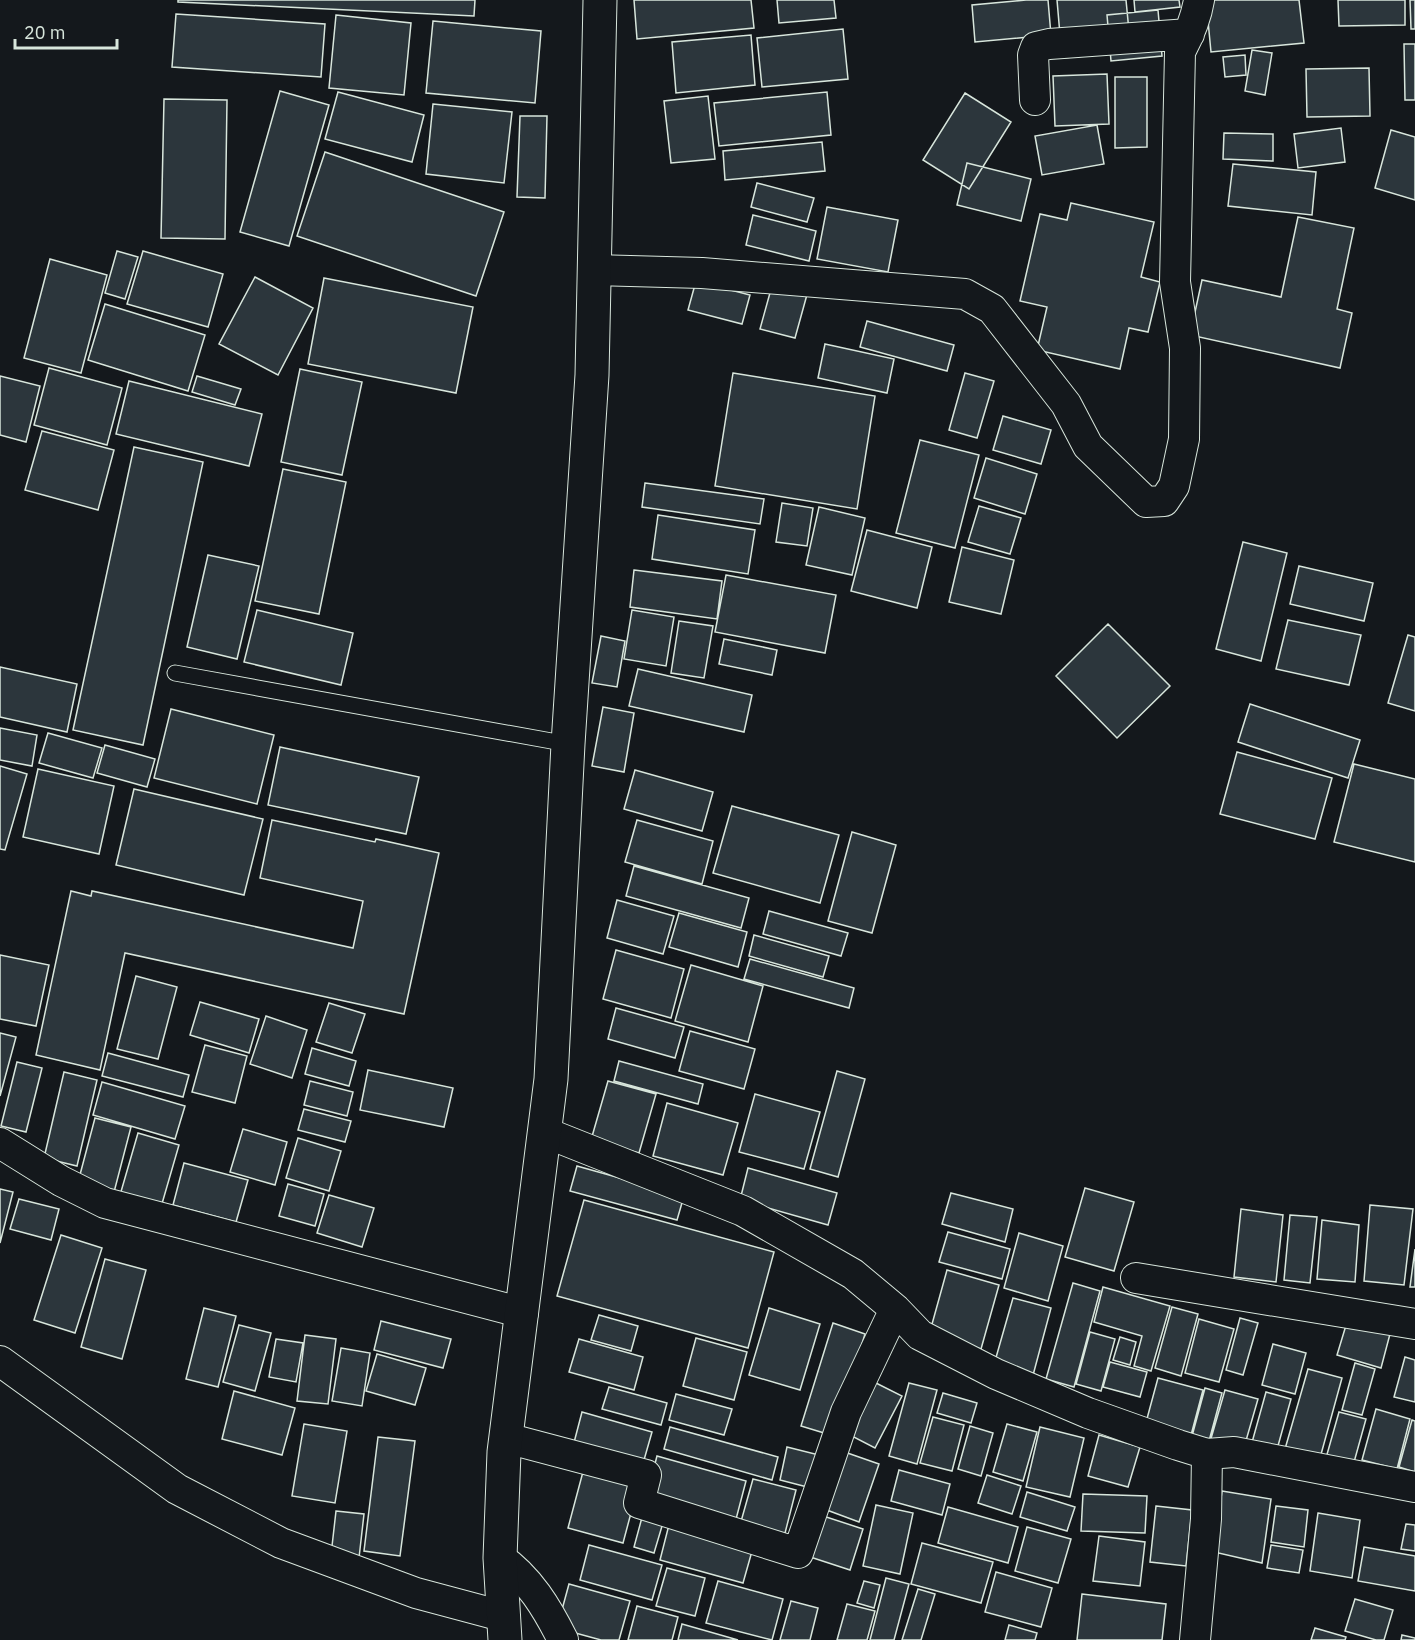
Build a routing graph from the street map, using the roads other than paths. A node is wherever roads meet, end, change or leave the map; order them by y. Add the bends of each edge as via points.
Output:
1 (600, 0) edge
2 (1199, 0) edge
3 (1189, 34) junction
4 (1035, 100) dead end
5 (594, 270) junction
6 (175, 673) dead end
7 (568, 744) junction
8 (544, 1132) junction
9 (0, 1143) edge
10 (1136, 1278) dead end
11 (895, 1309) junction
12 (523, 1313) junction
13 (1415, 1324) edge
14 (0, 1361) edge
15 (506, 1438) junction
16 (1207, 1454) junction
17 (1415, 1487) edge
18 (500, 1558) junction
19 (504, 1628) edge
20 (563, 1640) edge
21 (1195, 1640) edge

1 - 5 highway
2 - 3 street
3 - 4 street via 1036,47
3 - 5 street via 1180,52 1175,282 1185,348 1184,439 1174,486 1164,501 1146,502 1088,446 1066,404 992,309 965,294 702,273
5 - 7 highway via 592,375
6 - 7 lane
7 - 8 highway via 551,1079
8 - 11 street via 743,1211 853,1275
8 - 12 highway
9 - 12 street via 105,1203
10 - 13 street
11 - 15 street via 846,1412 798,1553 639,1503 646,1475
11 - 16 street via 920,1335 996,1374 1088,1413
12 - 15 highway
14 - 19 street via 177,1489 280,1543
15 - 18 highway
16 - 17 street via 1234,1452
16 - 21 street via 1206,1518
18 - 19 highway
18 - 20 street via 515,1568 535,1591

